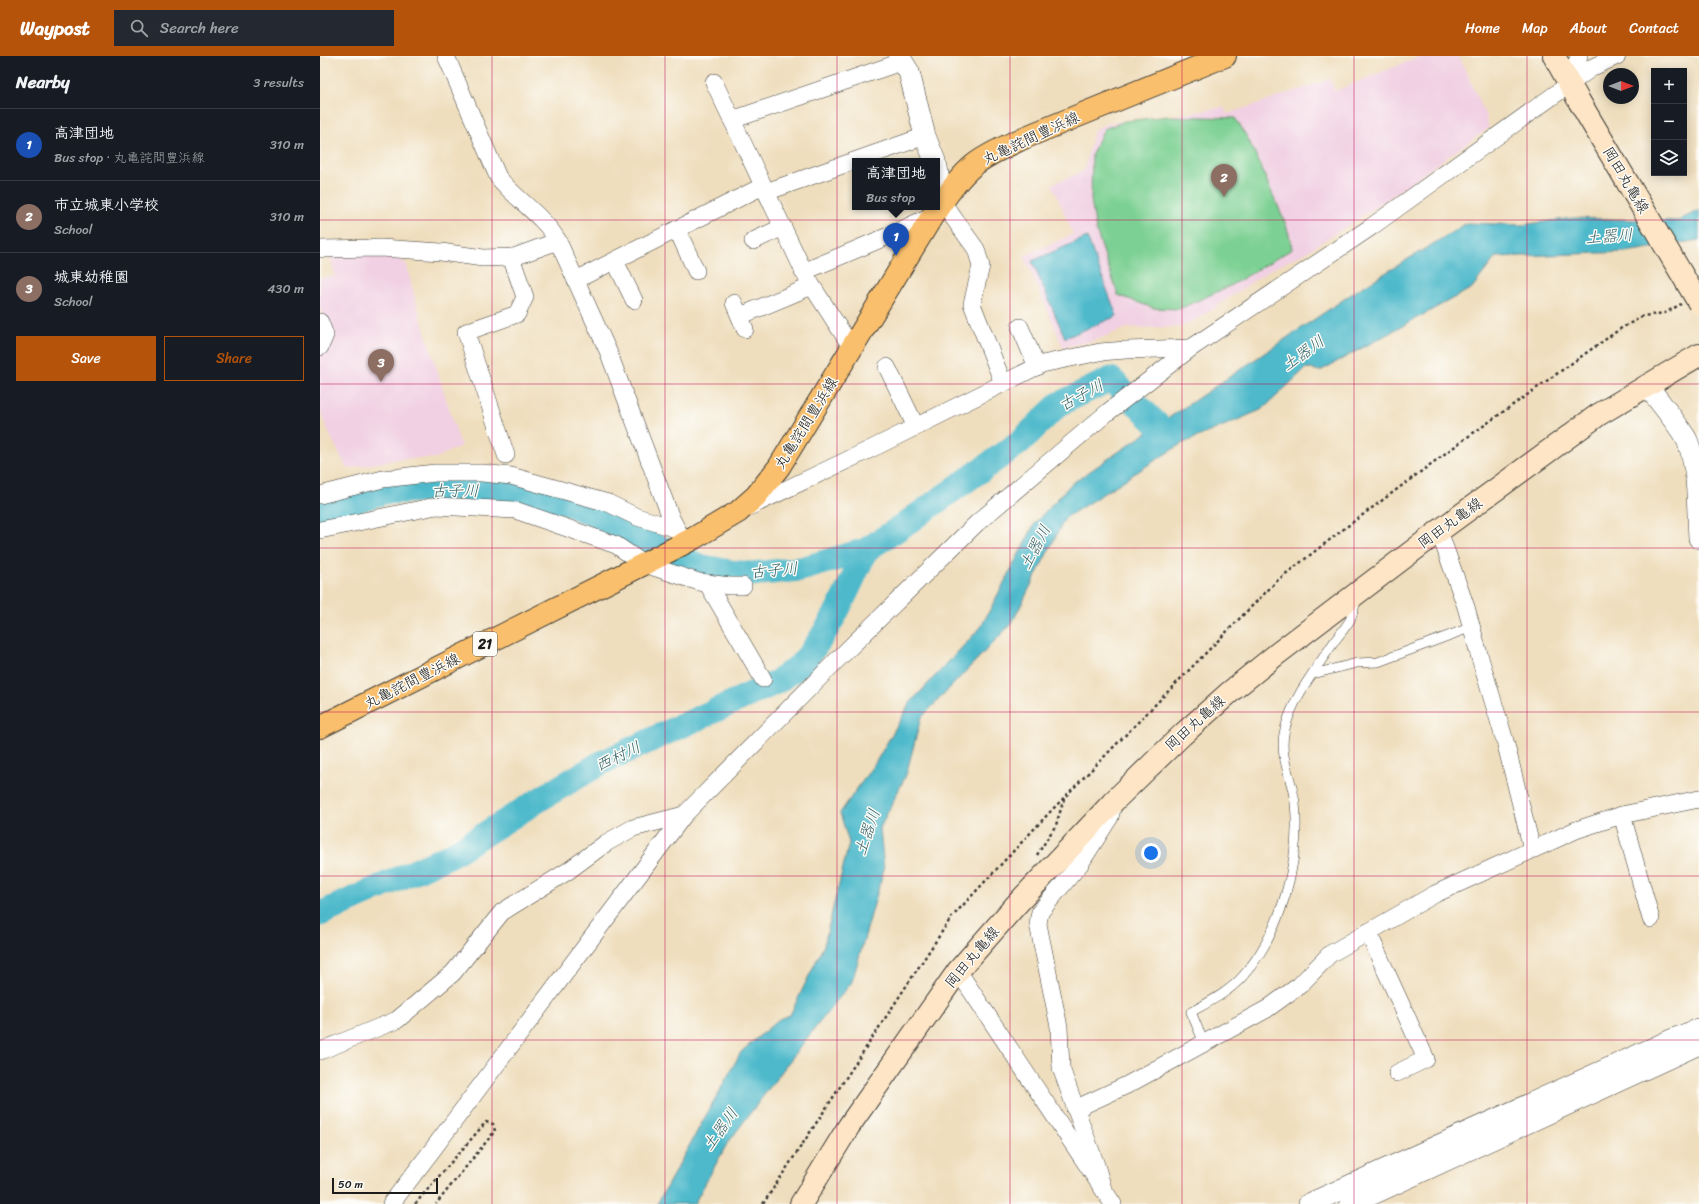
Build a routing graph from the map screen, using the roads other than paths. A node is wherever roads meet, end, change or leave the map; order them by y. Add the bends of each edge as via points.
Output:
1 (446, 56) edge
2 (1225, 56) edge
3 (1554, 56) edge
4 (1579, 56) edge
5 (1617, 56) edge
6 (900, 59) edge
7 (714, 82) dead end
8 (1574, 92) junction
9 (732, 120) junction
10 (925, 136) junction
11 (858, 158) edge
12 (934, 158) edge
13 (852, 160) edge
14 (764, 189) junction
15 (940, 206) edge
16 (936, 210) edge
17 (937, 210) edge
18 (939, 210) edge
19 (783, 227) junction
20 (677, 229) junction
21 (558, 241) junction
22 (753, 241) dead end
23 (320, 249) edge
24 (511, 257) junction
25 (615, 261) junction
26 (696, 270) dead end
27 (808, 279) junction
28 (576, 280) junction
29 (634, 300) dead end
30 (1699, 303) edge
31 (740, 316) dead end
32 (320, 322) edge
33 (1020, 327) dead end
34 (320, 347) edge
35 (852, 348) junction
36 (1191, 348) junction
37 (1699, 356) edge
38 (887, 367) dead end
39 (1037, 367) junction
40 (1003, 383) junction
41 (1647, 385) junction
42 (916, 427) junction
43 (506, 455) dead end
44 (320, 496) edge
45 (738, 512) junction
46 (1698, 515) edge
47 (320, 530) edge
48 (1439, 531) junction
49 (680, 536) junction
50 (1699, 538) edge
51 (647, 562) junction
52 (707, 583) junction
53 (743, 586) dead end
54 (1360, 591) junction
55 (1472, 627) junction
56 (1313, 674) junction
57 (763, 679) dead end
58 (320, 727) edge
59 (1699, 799) edge
60 (1114, 801) junction
61 (684, 815) junction
62 (1622, 815) junction
63 (1532, 849) junction
64 (1651, 919) dead end
65 (1368, 932) junction
66 (958, 971) junction
67 (1699, 1029) edge
68 (1204, 1043) junction
69 (1699, 1044) edge
70 (320, 1051) edge
71 (1396, 1073) dead end
72 (1075, 1109) junction
73 (821, 1173) junction
74 (1103, 1189) junction
75 (391, 1204) edge
76 (801, 1204) edge
77 (813, 1204) edge
78 (1113, 1204) edge
79 (1309, 1204) edge
80 (1351, 1204) edge

1 - 21 street via 498,177 552,230
2 - 15 main road, 丸亀詫間豊浜線 / 21 via 1004,147 974,164
3 - 8 main road, 岡田丸亀線
4 - 8 street
5 - 8 street via 1593,67
6 - 9 street
6 - 10 street via 909,72
7 - 9 street
8 - 30 main road, 岡田丸亀線, bridge
8 - 36 street
9 - 14 street
10 - 11 street
10 - 12 street
13 - 14 street
14 - 19 street
14 - 20 street
16 - 27 street
17 - 35 main road, 丸亀詫間豊浜線 / 21
18 - 40 street via 976,250 981,266 972,304
19 - 22 street
19 - 27 street
20 - 25 street
20 - 26 street
21 - 24 street
21 - 28 street
23 - 24 street via 381,248 483,258
24 - 43 street via 525,297 517,314 466,332
25 - 28 street
25 - 29 street
27 - 31 street
27 - 35 street
28 - 49 street via 608,351
32 - 34 street via 324,335
33 - 39 street
35 - 45 main road, 丸亀詫間豊浜線 / 21 via 779,467 756,496
36 - 39 street via 1100,352
36 - 61 street via 1108,412 977,523 808,688
37 - 41 main road, 岡田丸亀線
38 - 42 street
39 - 40 street
40 - 42 street
41 - 46 street via 1688,441 1695,461 1698,482
41 - 48 main road, 岡田丸亀線 via 1598,416
42 - 45 street
44 - 49 street via 383,479 435,473 511,476 608,503
45 - 49 main road, 丸亀詫間豊浜線 / 21
46 - 50 street
47 - 51 street via 436,506 515,510 616,544
48 - 54 main road, 岡田丸亀線
48 - 55 street
49 - 51 main road, 丸亀詫間豊浜線 / 21
51 - 52 street
51 - 58 main road, 丸亀詫間豊浜線 / 21
52 - 53 street
52 - 57 street
54 - 56 lane via 1349,620
54 - 60 main road, 岡田丸亀線 via 1230,692 1182,734
55 - 56 lane via 1378,662 1357,663
55 - 63 street via 1506,741
56 - 68 lane via 1290,714 1285,730 1283,751 1295,802 1295,832 1283,902 1270,936 1242,977 1223,993 1191,1012
59 - 62 street
60 - 66 main road, 岡田丸亀線
60 - 72 street via 1110,817 1080,864 1040,912 1038,924 1059,1027 1061,1068
61 - 70 street via 633,828 606,843 568,871 502,912 453,973 397,1020
61 - 75 street
62 - 63 street via 1576,830
62 - 64 street
63 - 65 street via 1436,894
65 - 68 street via 1330,954 1300,985 1267,1009
65 - 71 street via 1426,1059
66 - 73 main road, 岡田丸亀線 via 850,1126
66 - 74 street
67 - 79 street
68 - 72 street via 1127,1085
69 - 80 street
72 - 74 street
73 - 76 main road, 岡田丸亀線
73 - 77 street
74 - 78 street

